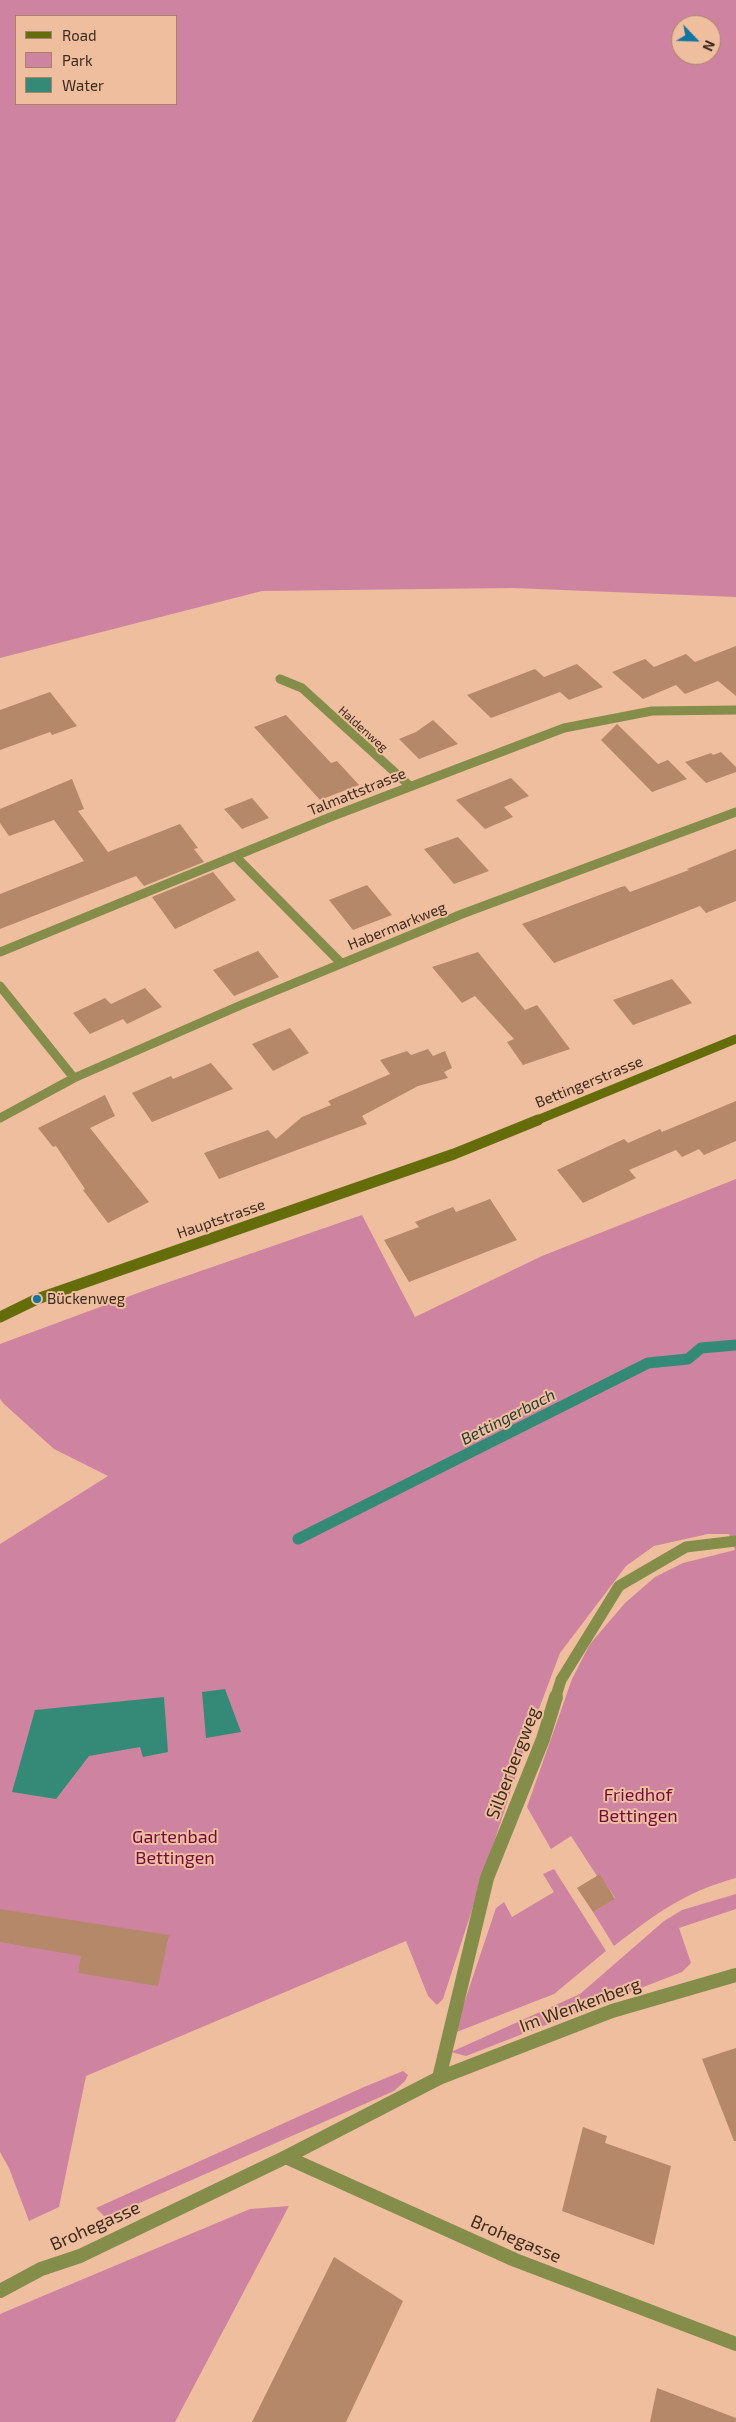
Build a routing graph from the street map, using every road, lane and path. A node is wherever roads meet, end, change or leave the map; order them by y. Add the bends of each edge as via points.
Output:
1 (280, 680) dead end
2 (736, 710) edge
3 (410, 786) junction
4 (736, 812) edge
5 (235, 856) junction
6 (0, 952) edge
7 (341, 963) junction
8 (0, 986) edge
9 (736, 1039) edge
10 (74, 1078) junction
11 (0, 1118) edge
12 (454, 1154) joint
13 (0, 1316) edge
14 (731, 1542) edge
15 (736, 1975) edge
16 (439, 2078) junction
17 (286, 2157) junction
18 (0, 2291) edge
19 (736, 2344) edge

1 - 3 street, Haldenweg via 302,688
2 - 3 street, Talmattstrasse via 652,711 564,728
3 - 5 street, Talmattstrasse
4 - 7 street, Habermarkweg via 462,914
5 - 6 street, Talmattstrasse
5 - 7 street
7 - 10 street, Habermarkweg
8 - 10 street
9 - 12 street, Bettingerstrasse
10 - 11 street
12 - 13 street, Hauptstrasse via 37,1299
14 - 16 street, Silberbergweg via 686,1547 619,1586 561,1680 543,1739 487,1878
15 - 16 street, Im Wenkenberg via 612,2011
16 - 17 street, Brohegasse
17 - 18 street, Brohegasse via 80,2256 41,2269
17 - 19 street, Brohegasse via 515,2260

